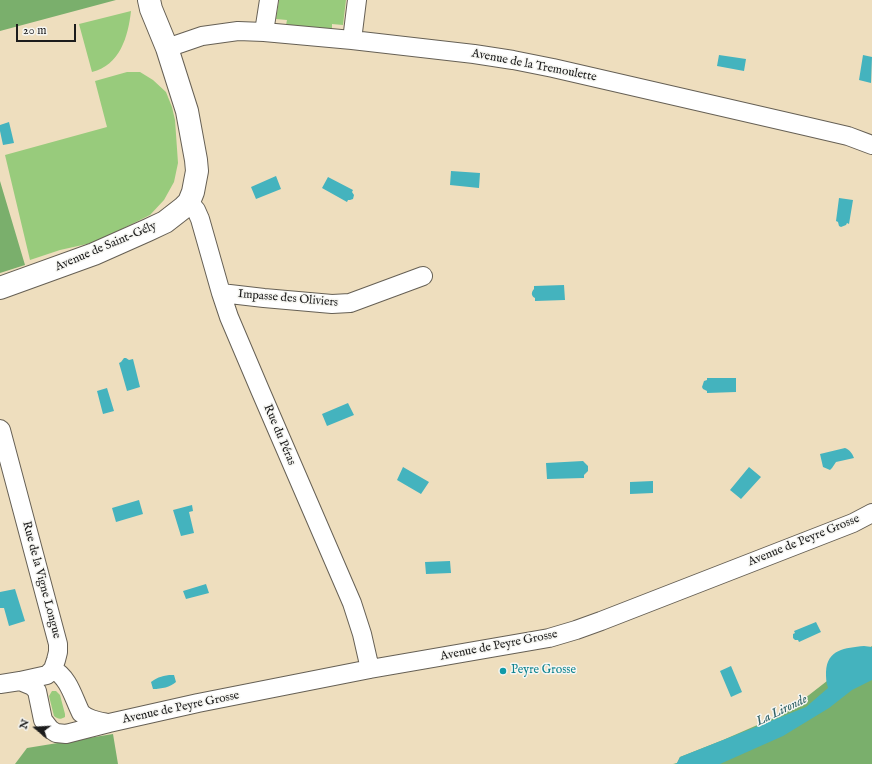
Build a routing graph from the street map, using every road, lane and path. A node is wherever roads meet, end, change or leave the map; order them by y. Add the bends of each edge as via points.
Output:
1 (149, 0) edge
2 (269, 0) edge
3 (357, 0) edge
4 (264, 32) junction
5 (352, 40) junction
6 (167, 48) junction
7 (872, 144) edge
8 (189, 202) junction
9 (423, 276) dead end
10 (0, 288) edge
11 (221, 293) junction
12 (0, 428) edge
13 (4, 461) edge
14 (872, 513) edge
15 (53, 669) junction
16 (370, 669) junction
17 (20, 681) junction
18 (0, 684) edge
19 (81, 713) junction
20 (109, 723) junction
21 (66, 734) junction

1 - 6 street
2 - 4 street
3 - 5 street
4 - 5 street, Avenue de la Tremoulette
4 - 6 street, Avenue de la Tremoulette via 202,36
5 - 7 street, Avenue de la Tremoulette via 474,54 560,69 848,136
6 - 8 street via 187,111 196,160 197,171
8 - 10 street, Avenue de Saint-Gély via 165,222 148,230 94,254
8 - 11 street, Rue du Péras via 200,219
9 - 11 street, Impasse des Oliviers via 350,303 332,304
11 - 16 street, Rue du Péras via 352,603
12 - 13 street, Rue de la Vigne Longue via 6,445
13 - 15 street, Rue de la Vigne Longue via 58,644
14 - 16 street, Avenue de Peyre Grosse via 853,523 576,630 549,638
15 - 17 street via 47,675
15 - 19 street via 65,679
16 - 20 street, Avenue de Peyre Grosse
17 - 18 street
17 - 21 street via 37,691 43,720 50,729 56,733
19 - 20 street, Avenue de Peyre Grosse via 93,720
19 - 21 street via 76,725
20 - 21 street, Avenue de Peyre Grosse

